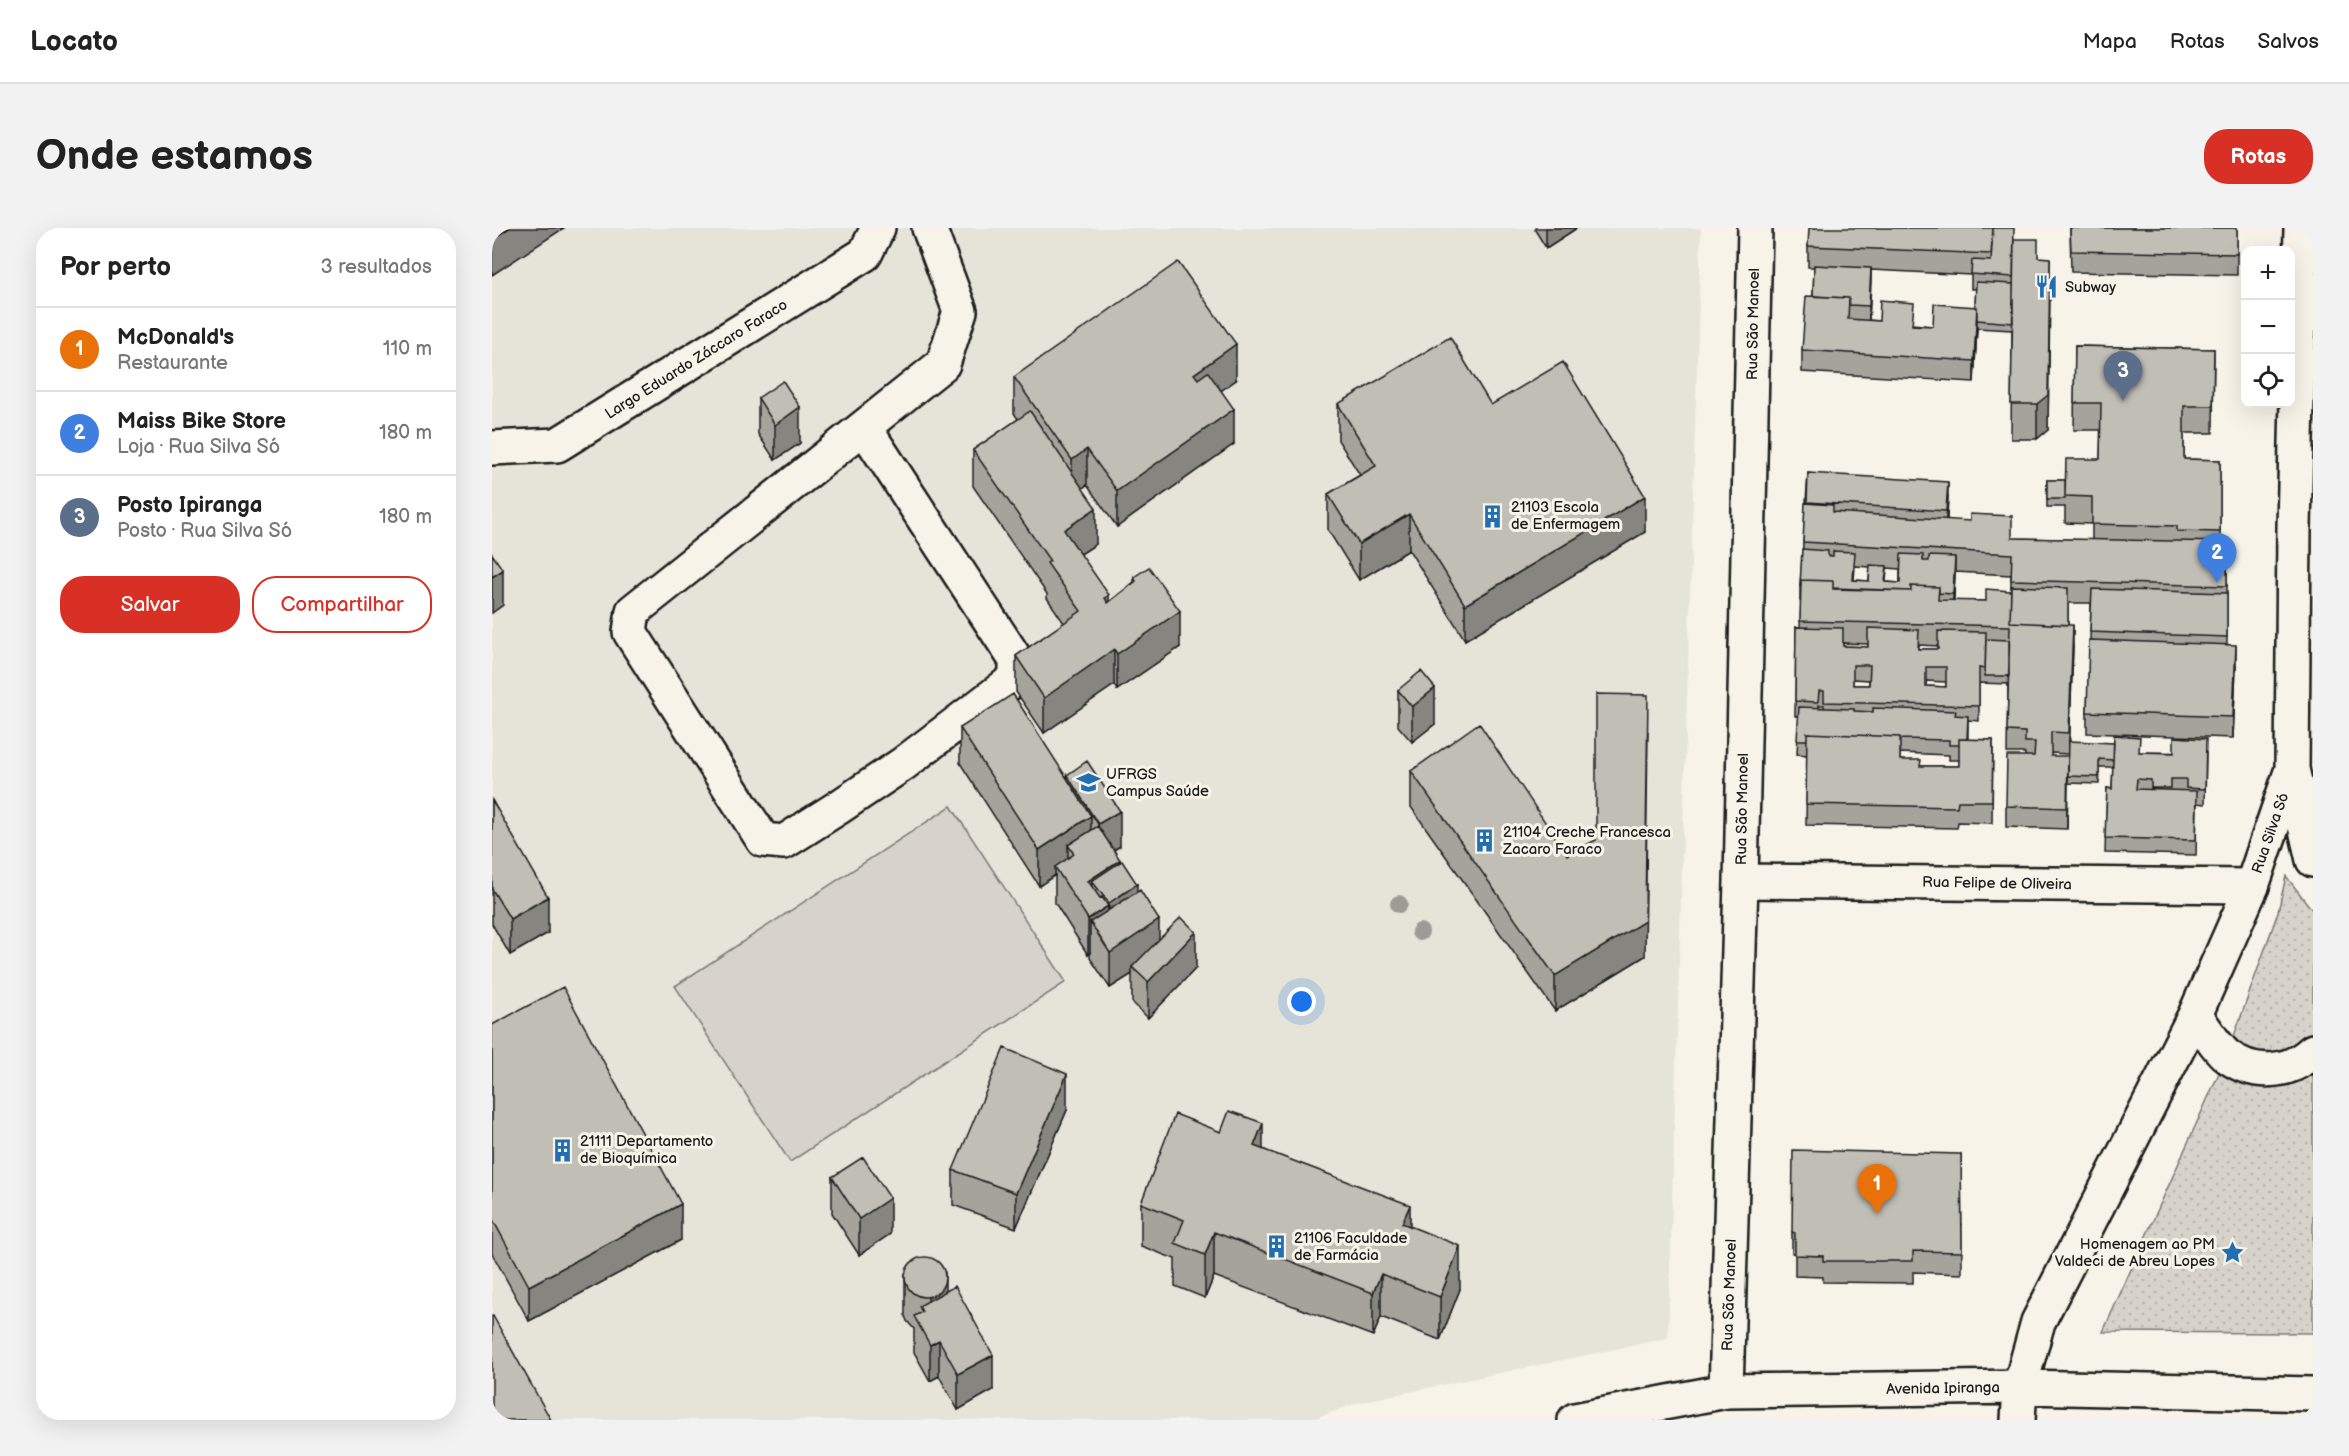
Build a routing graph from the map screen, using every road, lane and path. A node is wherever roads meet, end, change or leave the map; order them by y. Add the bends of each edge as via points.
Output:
1 (878, 228) edge
2 (929, 228) edge
3 (1755, 228) edge
4 (2301, 228) edge
5 (864, 427) junction
6 (492, 448) edge
7 (2303, 517) edge
8 (2292, 769) junction
9 (2313, 860) edge
10 (1741, 881) junction
11 (2252, 886) junction
12 (2195, 1015) junction
13 (2313, 1051) edge
14 (2020, 1387) junction
15 (1726, 1391) junction
16 (2313, 1395) edge
17 (1575, 1420) edge
18 (2018, 1420) edge

1 - 6 main road, Largo Eduardo Záccaro Faraco via 865,254 557,445
2 - 5 main road via 960,311 943,364
3 - 10 main road, Rua São Manoel
4 - 7 main road, Rua Silva Só
5 - 5 main road via 633,611 630,632 763,840 784,842 830,813 903,764 1016,678 1016,660
7 - 8 main road, Rua Silva Só
8 - 9 main road
8 - 11 main road, Rua Silva Só
10 - 11 main road, Rua Felipe de Oliveira
10 - 15 main road, Rua São Manoel
11 - 12 main road, Rua Silva Só
12 - 13 main road via 2226,1054 2243,1065 2263,1070 2284,1069 2303,1061
12 - 14 main road, Rua Silva Só via 2038,1322
14 - 15 main road, Avenida Ipiranga
14 - 16 main road, Avenida Ipiranga
14 - 18 main road, Rua Silva Só
15 - 17 main road, Avenida Ipiranga

